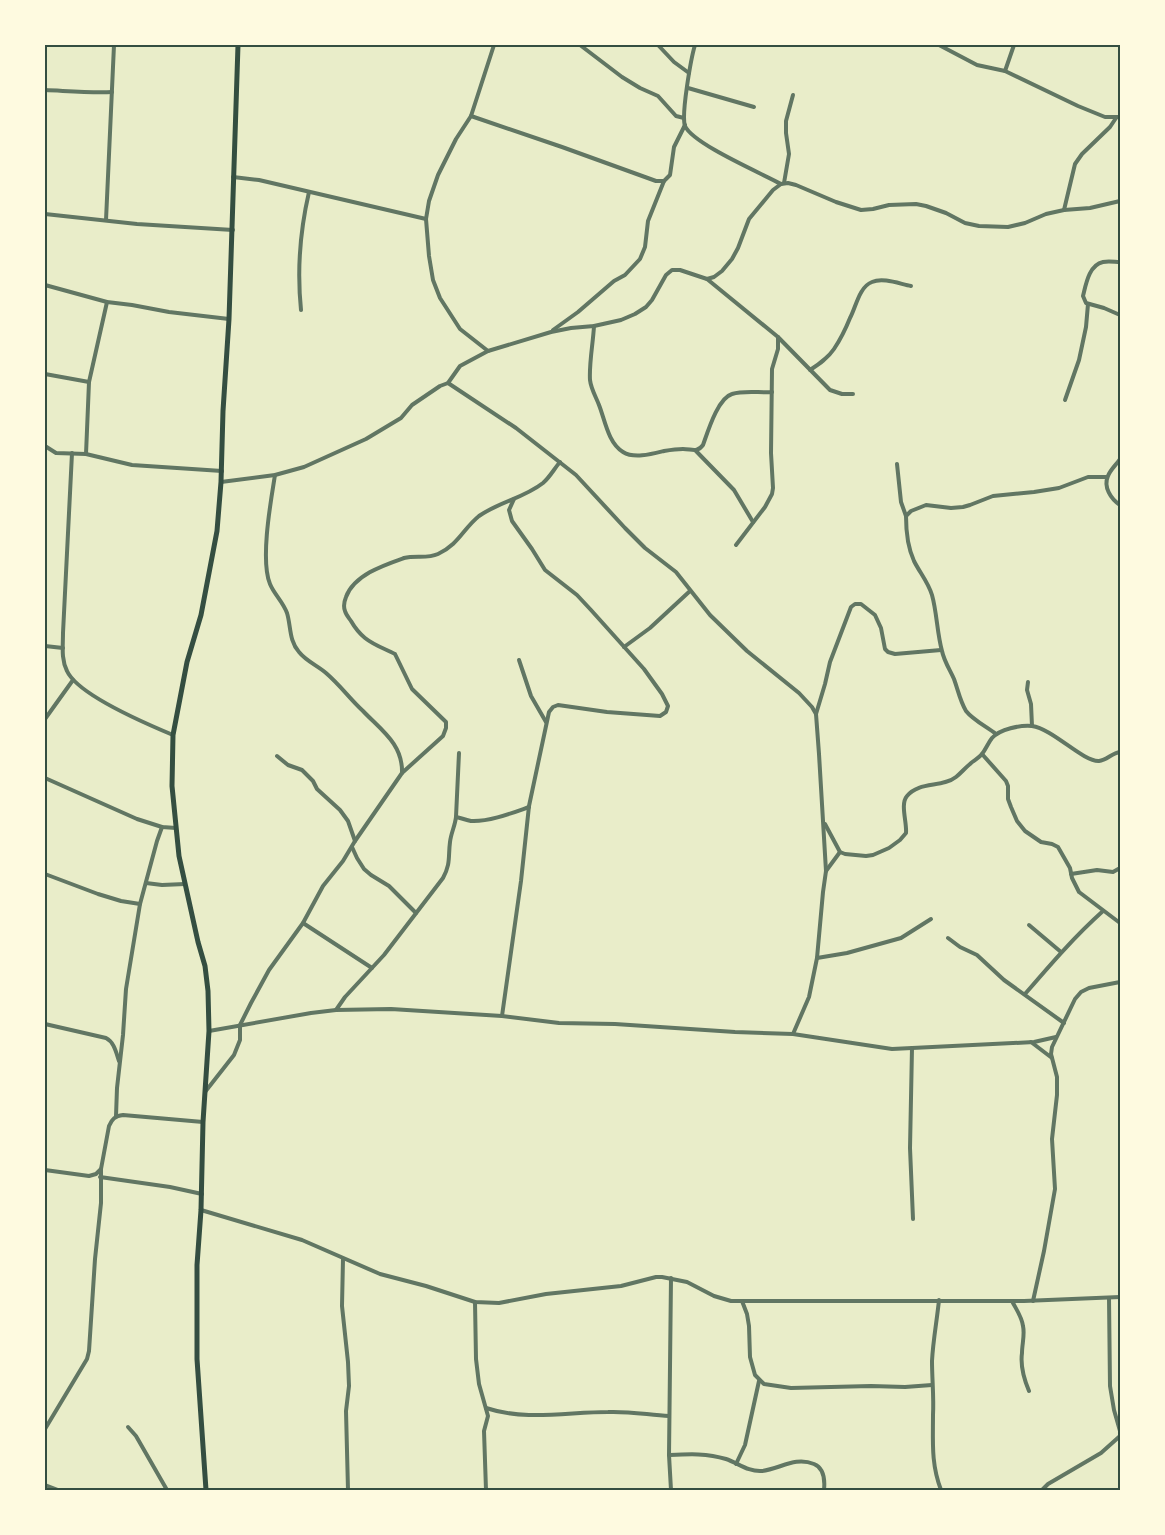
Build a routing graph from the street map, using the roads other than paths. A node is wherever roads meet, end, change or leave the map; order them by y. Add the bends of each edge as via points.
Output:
1 (114, 45) edge
2 (238, 45) edge
3 (494, 45) edge
4 (580, 45) edge
5 (658, 45) edge
6 (695, 45) edge
7 (939, 45) edge
8 (1014, 45) edge
9 (1005, 71) junction
10 (688, 73) junction
11 (688, 88) junction
12 (45, 90) edge
13 (112, 92) junction
14 (793, 95) dead end
15 (754, 106) dead end
16 (471, 116) junction
17 (684, 118) junction
18 (1118, 118) edge
19 (685, 125) junction
20 (233, 177) junction
21 (664, 181) junction
22 (782, 183) junction
23 (309, 192) junction
24 (1120, 201) edge
25 (1064, 210) junction
26 (45, 214) edge
27 (426, 219) junction
28 (106, 220) junction
29 (233, 230) junction
30 (1120, 262) edge
31 (707, 279) junction
32 (45, 285) edge
33 (911, 286) dead end
34 (107, 302) junction
35 (1088, 304) junction
36 (301, 310) dead end
37 (1120, 315) edge
38 (229, 319) junction
39 (594, 326) junction
40 (551, 332) junction
41 (778, 337) junction
42 (488, 351) junction
43 (810, 370) junction
44 (45, 374) edge
45 (89, 382) junction
46 (448, 383) junction
47 (772, 392) junction
48 (853, 394) dead end
49 (1065, 400) dead end
50 (45, 446) edge
51 (696, 451) junction
52 (72, 453) junction
53 (86, 454) junction
54 (1120, 459) edge
55 (560, 462) junction
56 (896, 464) dead end
57 (222, 471) junction
58 (275, 475) junction
59 (1107, 477) junction
60 (222, 482) junction
61 (514, 499) junction
62 (1120, 505) edge
63 (906, 516) junction
64 (753, 522) junction
65 (736, 545) dead end
66 (690, 591) junction
67 (45, 646) edge
68 (624, 647) junction
69 (62, 648) junction
70 (941, 650) junction
71 (518, 660) dead end
72 (73, 680) junction
73 (1028, 682) dead end
74 (816, 714) junction
75 (45, 719) edge
76 (546, 722) junction
77 (1032, 726) junction
78 (996, 734) junction
79 (173, 735) junction
80 (1120, 752) edge
81 (459, 753) dead end
82 (982, 754) junction
83 (276, 756) dead end
84 (402, 773) junction
85 (45, 778) edge
86 (529, 806) junction
87 (456, 817) junction
88 (824, 823) junction
89 (162, 827) junction
90 (176, 828) junction
91 (355, 840) junction
92 (352, 847) junction
93 (840, 852) junction
94 (1120, 868) edge
95 (826, 871) junction
96 (45, 874) edge
97 (1071, 874) junction
98 (146, 882) junction
99 (185, 884) junction
100 (140, 904) junction
101 (1103, 911) junction
102 (416, 913) junction
103 (932, 919) dead end
104 (303, 923) junction
105 (1120, 923) edge
106 (1029, 925) dead end
107 (948, 938) dead end
108 (1061, 952) junction
109 (817, 958) junction
110 (372, 968) junction
111 (1120, 982) edge
112 (1025, 994) junction
113 (336, 1010) junction
114 (502, 1016) junction
115 (1064, 1023) junction
116 (45, 1024) edge
117 (240, 1025) junction
118 (209, 1030) junction
119 (793, 1034) junction
120 (1056, 1037) junction
121 (1031, 1042) junction
122 (912, 1048) junction
123 (1052, 1058) junction
124 (120, 1062) junction
125 (205, 1092) junction
126 (116, 1116) junction
127 (203, 1122) junction
128 (101, 1169) junction
129 (45, 1170) edge
130 (100, 1177) junction
131 (202, 1194) junction
132 (201, 1210) junction
133 (913, 1219) dead end
134 (343, 1259) junction
135 (671, 1278) junction
136 (1120, 1297) edge
137 (1109, 1298) junction
138 (940, 1300) junction
139 (742, 1301) junction
140 (1012, 1301) junction
141 (1033, 1301) junction
142 (475, 1302) junction
143 (759, 1381) junction
144 (932, 1385) junction
145 (1029, 1391) dead end
146 (486, 1408) junction
147 (669, 1416) junction
148 (128, 1427) dead end
149 (45, 1429) edge
150 (1120, 1431) edge
151 (1120, 1436) edge
152 (669, 1455) junction
153 (736, 1464) junction
154 (45, 1486) edge
155 (58, 1490) edge
156 (167, 1490) edge
157 (206, 1490) edge
158 (348, 1490) edge
159 (486, 1490) edge
160 (671, 1490) edge
161 (824, 1490) edge
162 (941, 1490) edge
163 (1042, 1490) edge

1 - 13 street
2 - 20 main road
3 - 16 street
4 - 17 street via 622,77 658,96 676,116
5 - 10 street
6 - 10 street
7 - 9 street via 977,65
8 - 9 street
9 - 18 street via 1078,106
10 - 11 street
11 - 15 street
11 - 17 street
12 - 13 street
13 - 28 street
14 - 22 street via 786,121 789,154
16 - 21 street via 656,181
16 - 27 street via 438,175
17 - 19 street
18 - 25 street via 1075,164
19 - 21 street via 674,147 670,175
19 - 22 street via 698,140
20 - 23 street
20 - 29 main road
21 - 40 street via 648,221 645,248 640,259 633,268
22 - 25 street via 796,185 861,210 916,204 979,226 1008,227
22 - 31 street via 772,190 749,219 738,248 722,271
23 - 27 street
23 - 36 street via 298,284
24 - 25 street
26 - 28 street
27 - 42 street via 433,280 440,298 460,329
28 - 29 street
29 - 38 main road
30 - 35 street via 1103,262 1090,273 1083,296
31 - 39 street via 672,270 646,307 621,320
31 - 41 street
32 - 34 street
33 - 43 street via 879,280 868,284 833,350
34 - 38 street
34 - 45 street
35 - 37 street
35 - 49 street via 1079,360
38 - 57 main road
39 - 40 street
39 - 51 street via 590,380 609,434 617,447 623,453 644,456 682,449
40 - 42 street
41 - 43 street
41 - 47 street
42 - 46 street via 460,366
43 - 48 street via 830,390
44 - 45 street
45 - 53 street
46 - 55 street
46 - 58 street via 412,405 401,418 382,431 304,467
47 - 51 street via 729,395 719,406 703,445
47 - 64 street via 773,488
50 - 52 street via 56,453
51 - 64 street via 734,490
52 - 53 street
52 - 69 street
53 - 57 street via 132,464
54 - 59 street
55 - 61 street via 542,483
55 - 66 street via 645,548 676,572
56 - 63 street via 900,502
57 - 60 main road
58 - 60 street
58 - 84 street via 267,534 267,572 269,583 286,613 292,640 299,652 339,684 386,734 401,756
59 - 62 street via 1108,492
59 - 63 street via 1088,477 1058,488 992,496 963,507 926,505
60 - 79 main road via 211,567
61 - 68 street via 509,510 512,521 545,570 577,595
61 - 84 street via 481,515 450,548 431,557 394,562 360,578 347,594 345,611 357,630 366,639 396,654 412,689 446,722 443,736
63 - 70 street via 914,560 925,579 936,612
64 - 65 street
66 - 68 street
66 - 74 street via 710,615 799,694
67 - 69 street
68 - 76 street via 662,694 668,706 666,712 660,716 637,715 558,704 548,712
69 - 72 street via 65,665
70 - 74 street via 888,652 875,615 862,604 855,604 830,662
70 - 78 street via 967,712
71 - 76 street via 531,696
72 - 75 street
72 - 79 street via 113,708
73 - 77 street
74 - 88 street
76 - 86 street
77 - 78 street
77 - 80 street via 1096,761
78 - 82 street
79 - 90 main road via 172,786
81 - 87 street
82 - 93 street via 955,778 908,794 903,803 906,833 889,848 866,856
82 - 97 street via 1006,780 1008,799 1021,826 1032,837 1058,847
83 - 91 street via 302,770 313,781 348,821
84 - 91 street
85 - 89 street
86 - 87 street via 484,820
86 - 114 street
87 - 102 street via 448,870
88 - 93 street
88 - 95 street
89 - 90 street
89 - 98 street
90 - 99 main road
91 - 92 street
92 - 102 street via 364,868 389,886
92 - 104 street via 316,895
93 - 95 street
94 - 97 street via 1113,872 1097,870
95 - 109 street
96 - 100 street via 98,894
97 - 101 street via 1079,892
98 - 99 street
98 - 100 street
99 - 118 main road via 205,966
100 - 124 street via 126,990
101 - 105 street
101 - 108 street
102 - 110 street
103 - 109 street via 901,938
104 - 110 street
104 - 117 street via 269,970
106 - 108 street
107 - 112 street via 977,955
108 - 112 street
109 - 119 street via 809,997
110 - 113 street
111 - 115 street via 1081,992
112 - 115 street
113 - 114 street via 415,1010
113 - 117 street
114 - 119 street via 559,1023
115 - 120 street
116 - 124 street via 110,1040
117 - 118 street
117 - 125 street via 240,1040 234,1055
118 - 125 main road
119 - 122 street via 892,1049
120 - 121 street
120 - 123 street
121 - 122 street
121 - 123 street
122 - 133 street via 910,1148
123 - 141 street via 1057,1077 1052,1139 1055,1189
124 - 126 street
125 - 127 main road
126 - 127 street
126 - 128 street via 109,1126
127 - 131 main road
128 - 129 street via 90,1176
128 - 130 street
130 - 131 street
130 - 149 street via 102,1191 90,1351
131 - 132 main road
132 - 134 street via 302,1240
132 - 157 main road via 197,1265 197,1358
134 - 142 street via 380,1274
134 - 158 street via 342,1306 349,1386 346,1411
135 - 139 street via 722,1299
135 - 142 street via 656,1277 621,1286 499,1303
135 - 147 street
136 - 137 street
137 - 141 street
137 - 150 street via 1110,1386
138 - 139 street
138 - 140 street
138 - 144 street
139 - 143 street via 749,1326 750,1357
140 - 141 street
140 - 145 street via 1024,1328 1022,1367
142 - 146 street via 477,1367
143 - 144 street via 791,1388
143 - 153 street via 745,1445
144 - 162 street via 933,1459
146 - 147 street via 509,1414 610,1412
146 - 159 street
147 - 152 street
148 - 156 street
151 - 163 street via 1101,1453
152 - 153 street via 710,1455
152 - 160 street
153 - 161 street via 760,1471 799,1461 816,1464 824,1477
154 - 155 street

